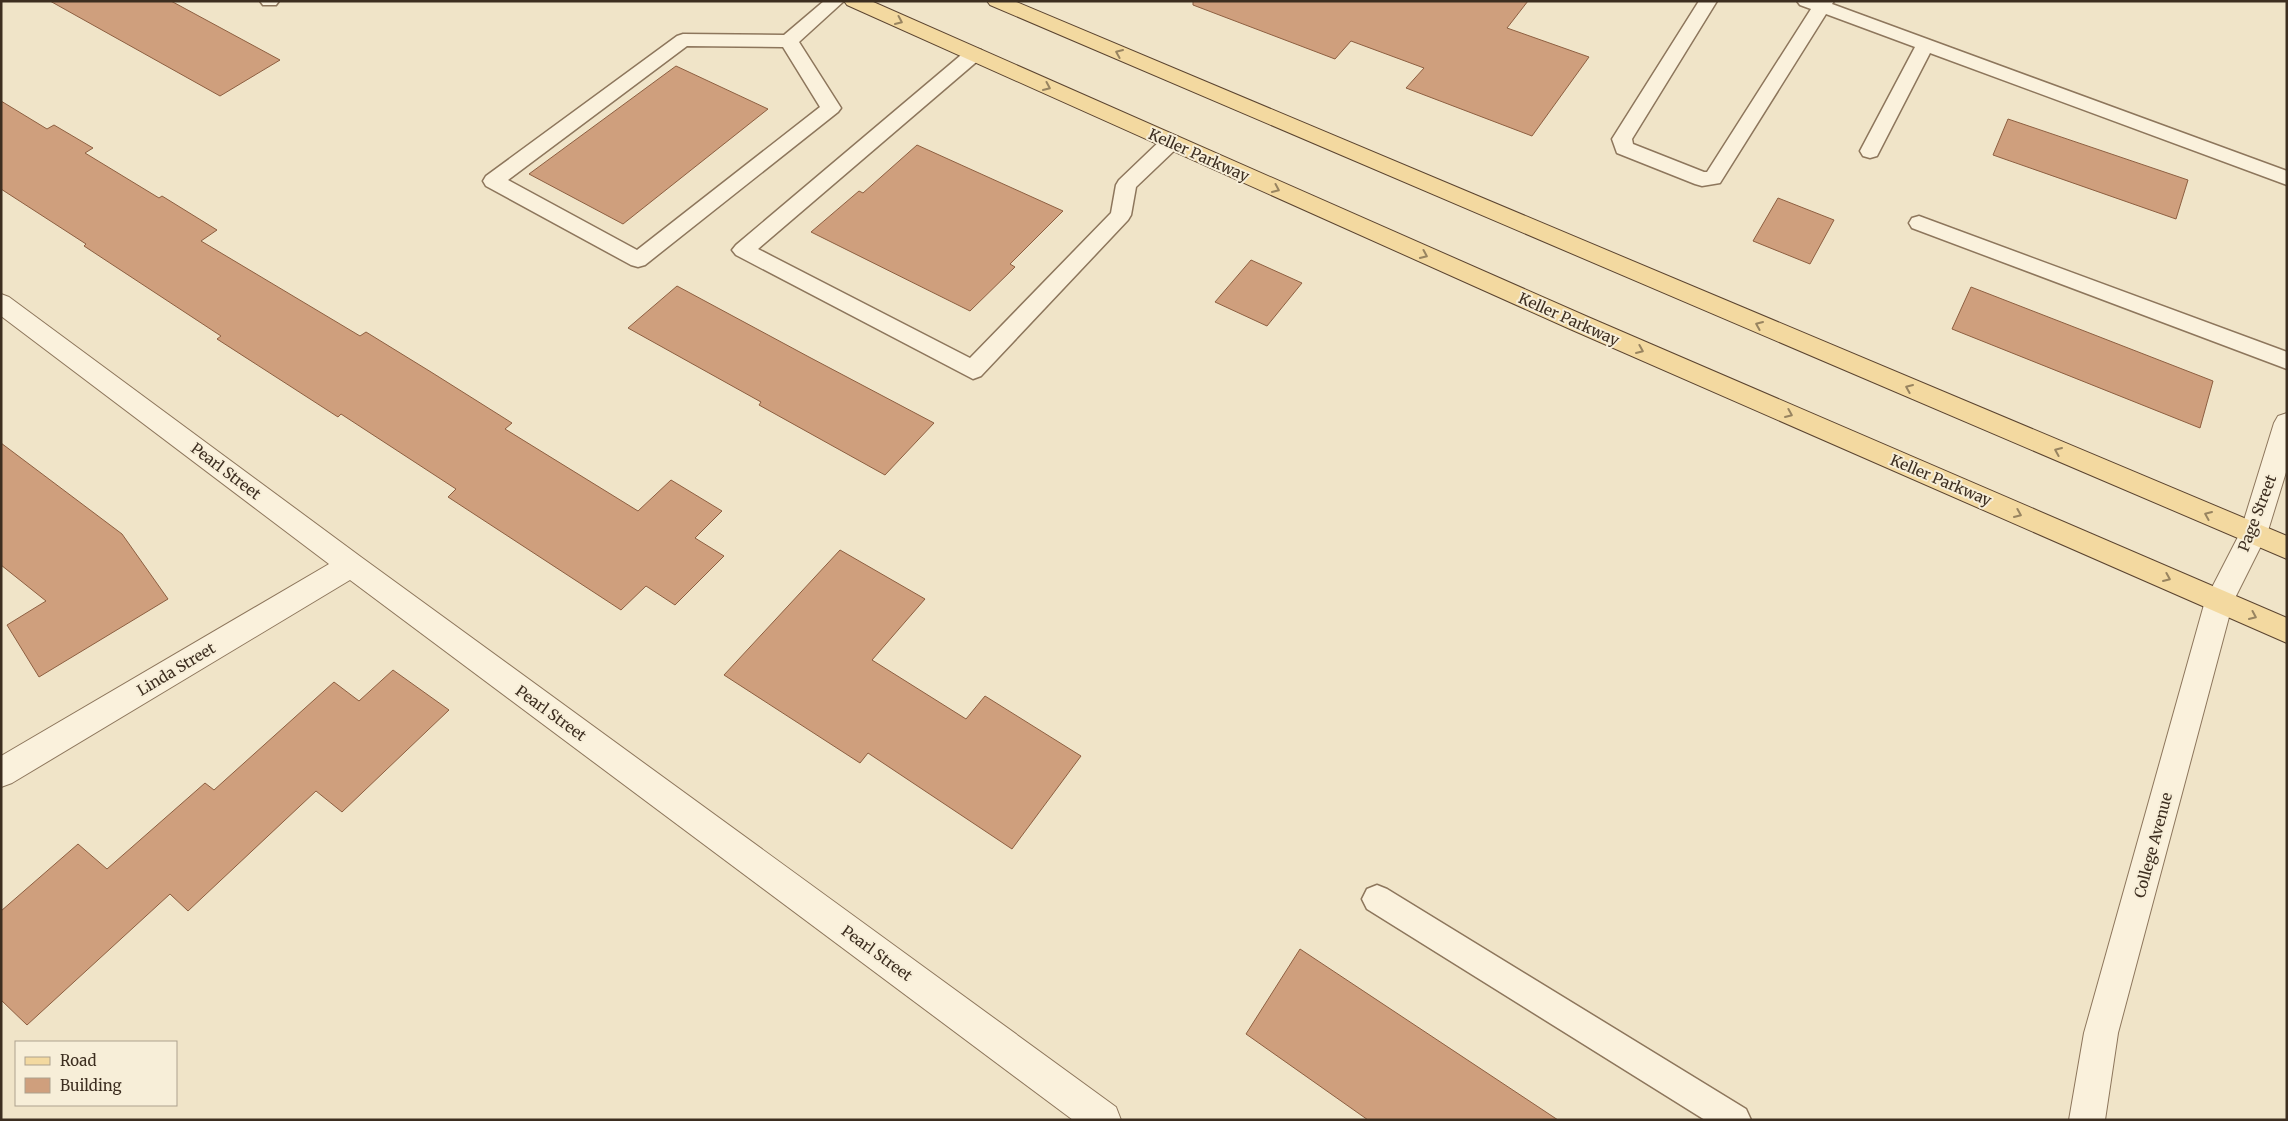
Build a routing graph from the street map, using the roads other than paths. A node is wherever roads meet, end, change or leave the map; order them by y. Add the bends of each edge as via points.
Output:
1 (835, 1) edge
2 (854, 1) edge
3 (997, 1) edge
4 (1708, 1) edge
5 (1817, 3) edge
6 (789, 41) junction
7 (1925, 45) junction
8 (974, 54) junction
9 (1171, 142) junction
10 (1870, 151) dead end
11 (2287, 178) edge
12 (1920, 223) dead end
13 (1, 303) edge
14 (2287, 360) edge
15 (2287, 423) edge
16 (2253, 534) junction
17 (2287, 548) edge
18 (351, 565) junction
19 (2226, 587) junction
20 (2287, 631) edge
21 (1, 773) edge
22 (1377, 898) dead end
23 (1084, 1114) edge
24 (1735, 1120) edge
25 (2087, 1120) edge

1 - 6 lane
2 -> 8 main road, Keller Parkway
16 -> 3 main road
4 - 5 lane via 1622,139 1624,148 1702,179 1713,178
5 - 7 lane
6 - 6 lane via 831,108 638,260 493,181 683,40
7 - 10 lane
7 - 11 lane
8 -> 9 main road, Keller Parkway
8 - 9 lane via 744,250 973,370 1121,215 1126,185
9 -> 19 main road, Keller Parkway via 1579,323
12 - 14 lane
13 - 18 street, Pearl Street
15 - 16 street, Page Street
16 - 17 main road
16 - 19 street, Page Street
18 - 21 street, Linda Street
18 - 23 street, Pearl Street
19 -> 20 main road, Keller Parkway
19 - 25 street, College Avenue via 2101,1033
22 - 24 lane

